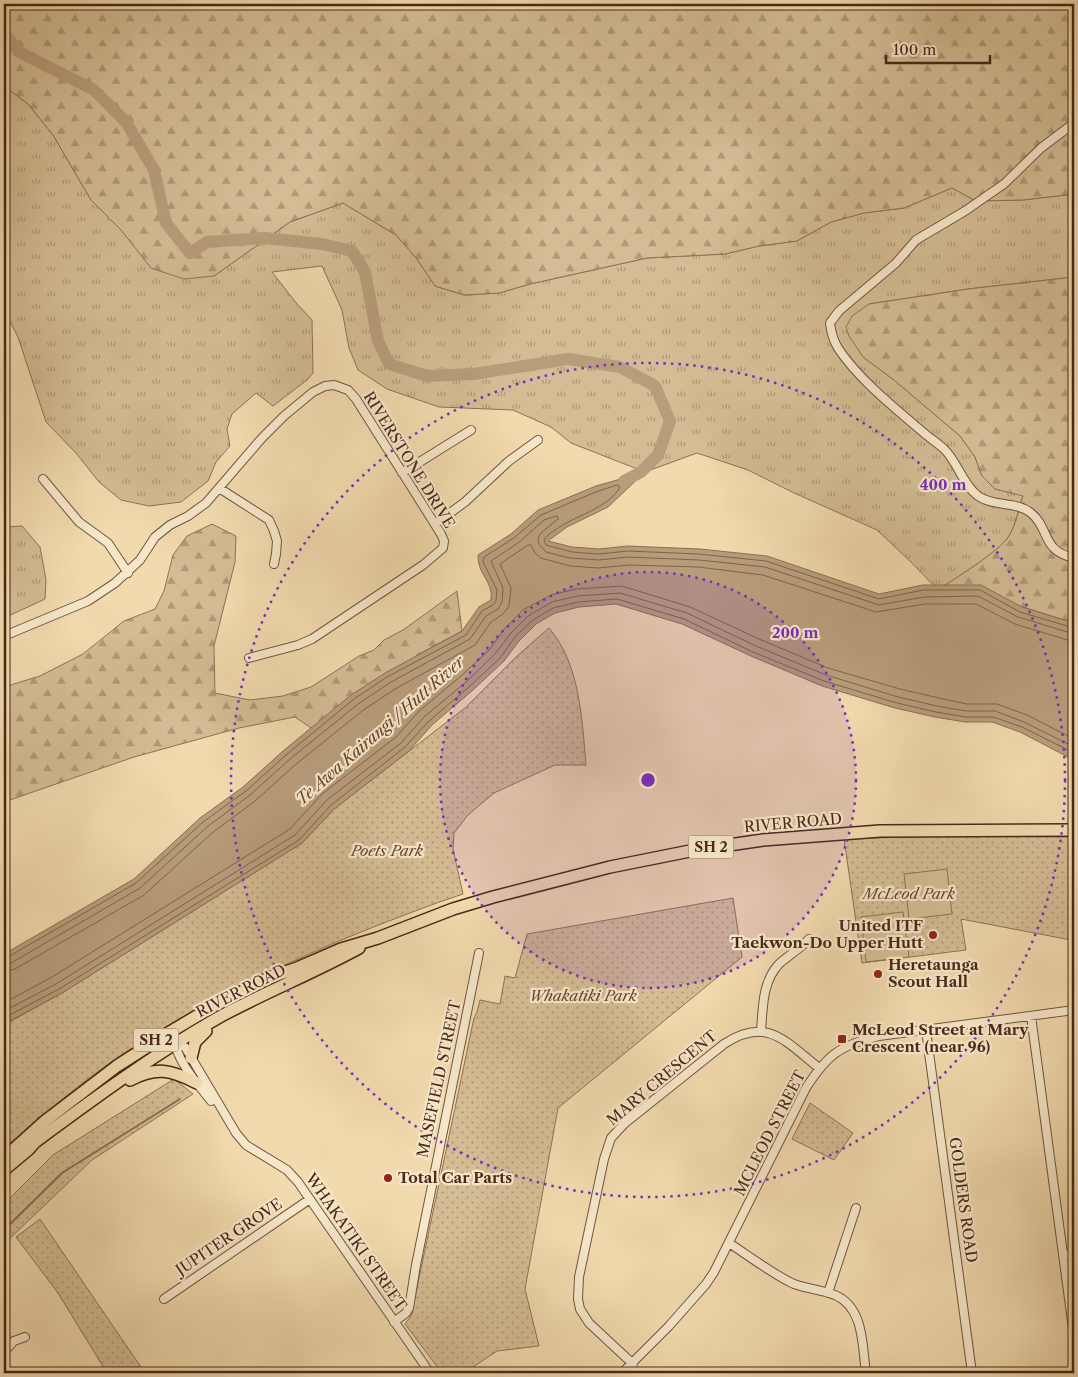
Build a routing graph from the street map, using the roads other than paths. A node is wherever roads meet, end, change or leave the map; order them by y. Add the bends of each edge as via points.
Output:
1 (1074, 123) edge
2 (471, 430) dead end
3 (538, 440) dead end
4 (402, 473) junction
5 (42, 479) dead end
6 (219, 488) junction
7 (435, 524) junction
8 (1074, 558) edge
9 (274, 564) dead end
10 (128, 573) junction
11 (4, 636) edge
12 (249, 658) dead end
13 (1074, 830) edge
14 (378, 938) junction
15 (809, 939) dead end
16 (479, 953) dead end
17 (297, 968) junction
18 (274, 990) junction
19 (1074, 1010) edge
20 (1031, 1016) junction
21 (926, 1030) junction
22 (761, 1031) junction
23 (175, 1044) junction
24 (191, 1058) junction
25 (819, 1068) junction
26 (197, 1083) junction
27 (225, 1118) junction
28 (30, 1136) junction
29 (29, 1150) junction
30 (4, 1158) edge
31 (4, 1170) edge
32 (310, 1199) junction
33 (856, 1208) dead end
34 (729, 1243) junction
35 (1074, 1254) edge
36 (1063, 1256) junction
37 (828, 1293) junction
38 (164, 1299) dead end
39 (394, 1322) junction
40 (1074, 1336) edge
41 (25, 1337) dead end
42 (4, 1352) edge
43 (632, 1364) junction
44 (430, 1373) edge
45 (622, 1373) edge
46 (866, 1373) edge
47 (972, 1373) edge

1 - 8 street via 1041,148 1004,184 916,240 896,263 839,311 830,323 837,348 860,375 945,450 976,494 986,501 1021,508 1032,514 1056,550
2 - 4 street
3 - 7 street
4 - 6 street, RIVERSTONE DRIVE via 352,394 340,386 328,385 313,392 284,416
4 - 7 street, RIVERSTONE DRIVE
5 - 10 street via 79,522 108,543
6 - 9 street via 269,520 277,541
6 - 10 street, RIVERSTONE DRIVE via 200,509 161,531
7 - 12 street, RIVERSTONE DRIVE via 443,538 443,548 423,565 312,639
10 - 11 street, RIVERSTONE DRIVE via 88,601
13 - 14 highway, RIVER ROAD / SH 2 via 880,831 704,848 501,894
14 - 17 highway, RIVER ROAD / SH 2 via 341,949
14 - 18 highway, RIVER ROAD / SH 2
15 - 22 street via 772,973 764,996
16 - 39 street, MASEFIELD STREET via 409,1308
17 - 23 highway via 184,1031
17 - 28 highway, RIVER ROAD / SH 2 via 271,976 163,1036 90,1086
18 - 23 highway, RIVER ROAD / SH 2
18 - 24 highway via 209,1028 195,1042
19 - 20 street, MCLEOD STREET
20 - 21 street, MCLEOD STREET
20 - 36 street
21 - 25 street, MCLEOD STREET via 854,1042 836,1052
21 - 47 street, GOLDERS ROAD
22 - 25 street via 783,1040
22 - 43 street, MARY CRESCENT via 738,1035 724,1044 625,1123 608,1144 579,1277 578,1299 589,1323
23 - 24 street, WHAKATIKI STREET via 185,1047
23 - 26 street, WHAKATIKI STREET
23 - 28 highway via 160,1046
23 - 29 highway, RIVER ROAD / SH 2 via 95,1097
24 - 27 street, WHAKATIKI STREET
25 - 34 street, MCLEOD STREET
26 - 27 street, WHAKATIKI STREET
26 - 29 highway via 167,1071 142,1074
27 - 32 street, WHAKATIKI STREET via 246,1145 290,1172
28 - 30 highway, RIVER ROAD / SH 2
29 - 31 highway, RIVER ROAD / SH 2
32 - 38 street, JUPITER GROVE
32 - 39 street, WHAKATIKI STREET
33 - 37 street
34 - 37 street via 793,1284
34 - 43 street, MCLEOD STREET via 706,1284
35 - 36 street
36 - 40 street
37 - 46 street via 844,1300 857,1318
39 - 44 street, WHAKATIKI STREET
41 - 42 street via 14,1341
43 - 45 street, MCLEOD STREET

